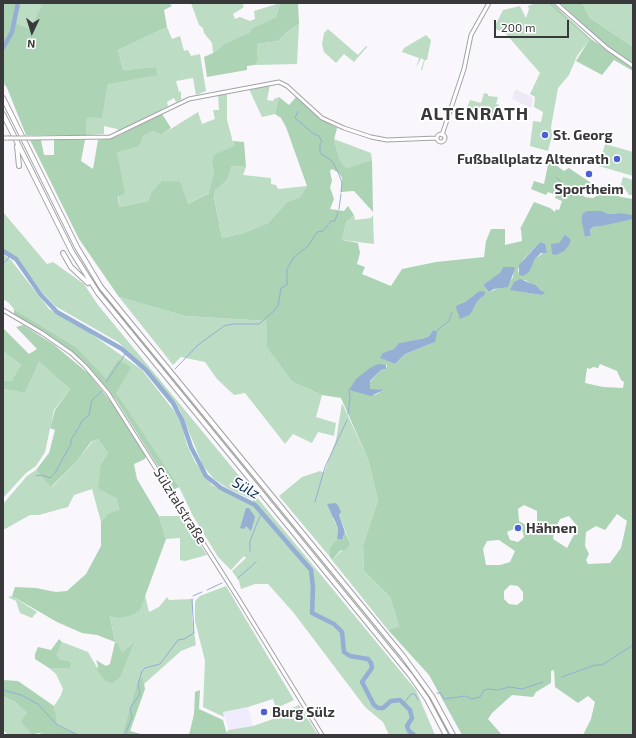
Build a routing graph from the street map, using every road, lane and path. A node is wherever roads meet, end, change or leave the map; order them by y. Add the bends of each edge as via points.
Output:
1 (488, 3) edge
2 (556, 3) edge
3 (633, 66) edge
4 (3, 98) edge
5 (3, 114) edge
6 (442, 135) junction
7 (3, 138) edge
8 (437, 138) junction
9 (17, 142) junction
10 (19, 166) dead end
11 (63, 253) dead end
12 (98, 294) junction
13 (3, 310) edge
14 (322, 735) edge
15 (446, 735) edge
16 (453, 735) edge

1 - 6 main road via 471,35 464,70
2 - 3 main road via 607,48
4 - 16 highway via 77,247 101,287 408,662 432,696
5 - 9 highway
6 - 8 main road via 439,134
6 - 8 main road via 445,138 442,142
7 - 8 main road, bridge via 110,137 190,99 279,82 287,86 322,118 344,128 387,140
9 - 10 highway
9 - 12 highway via 72,252
11 - 12 highway via 71,267
12 - 15 highway via 410,675 427,699
13 - 14 main road, Sülztalstraße via 71,353 108,393

